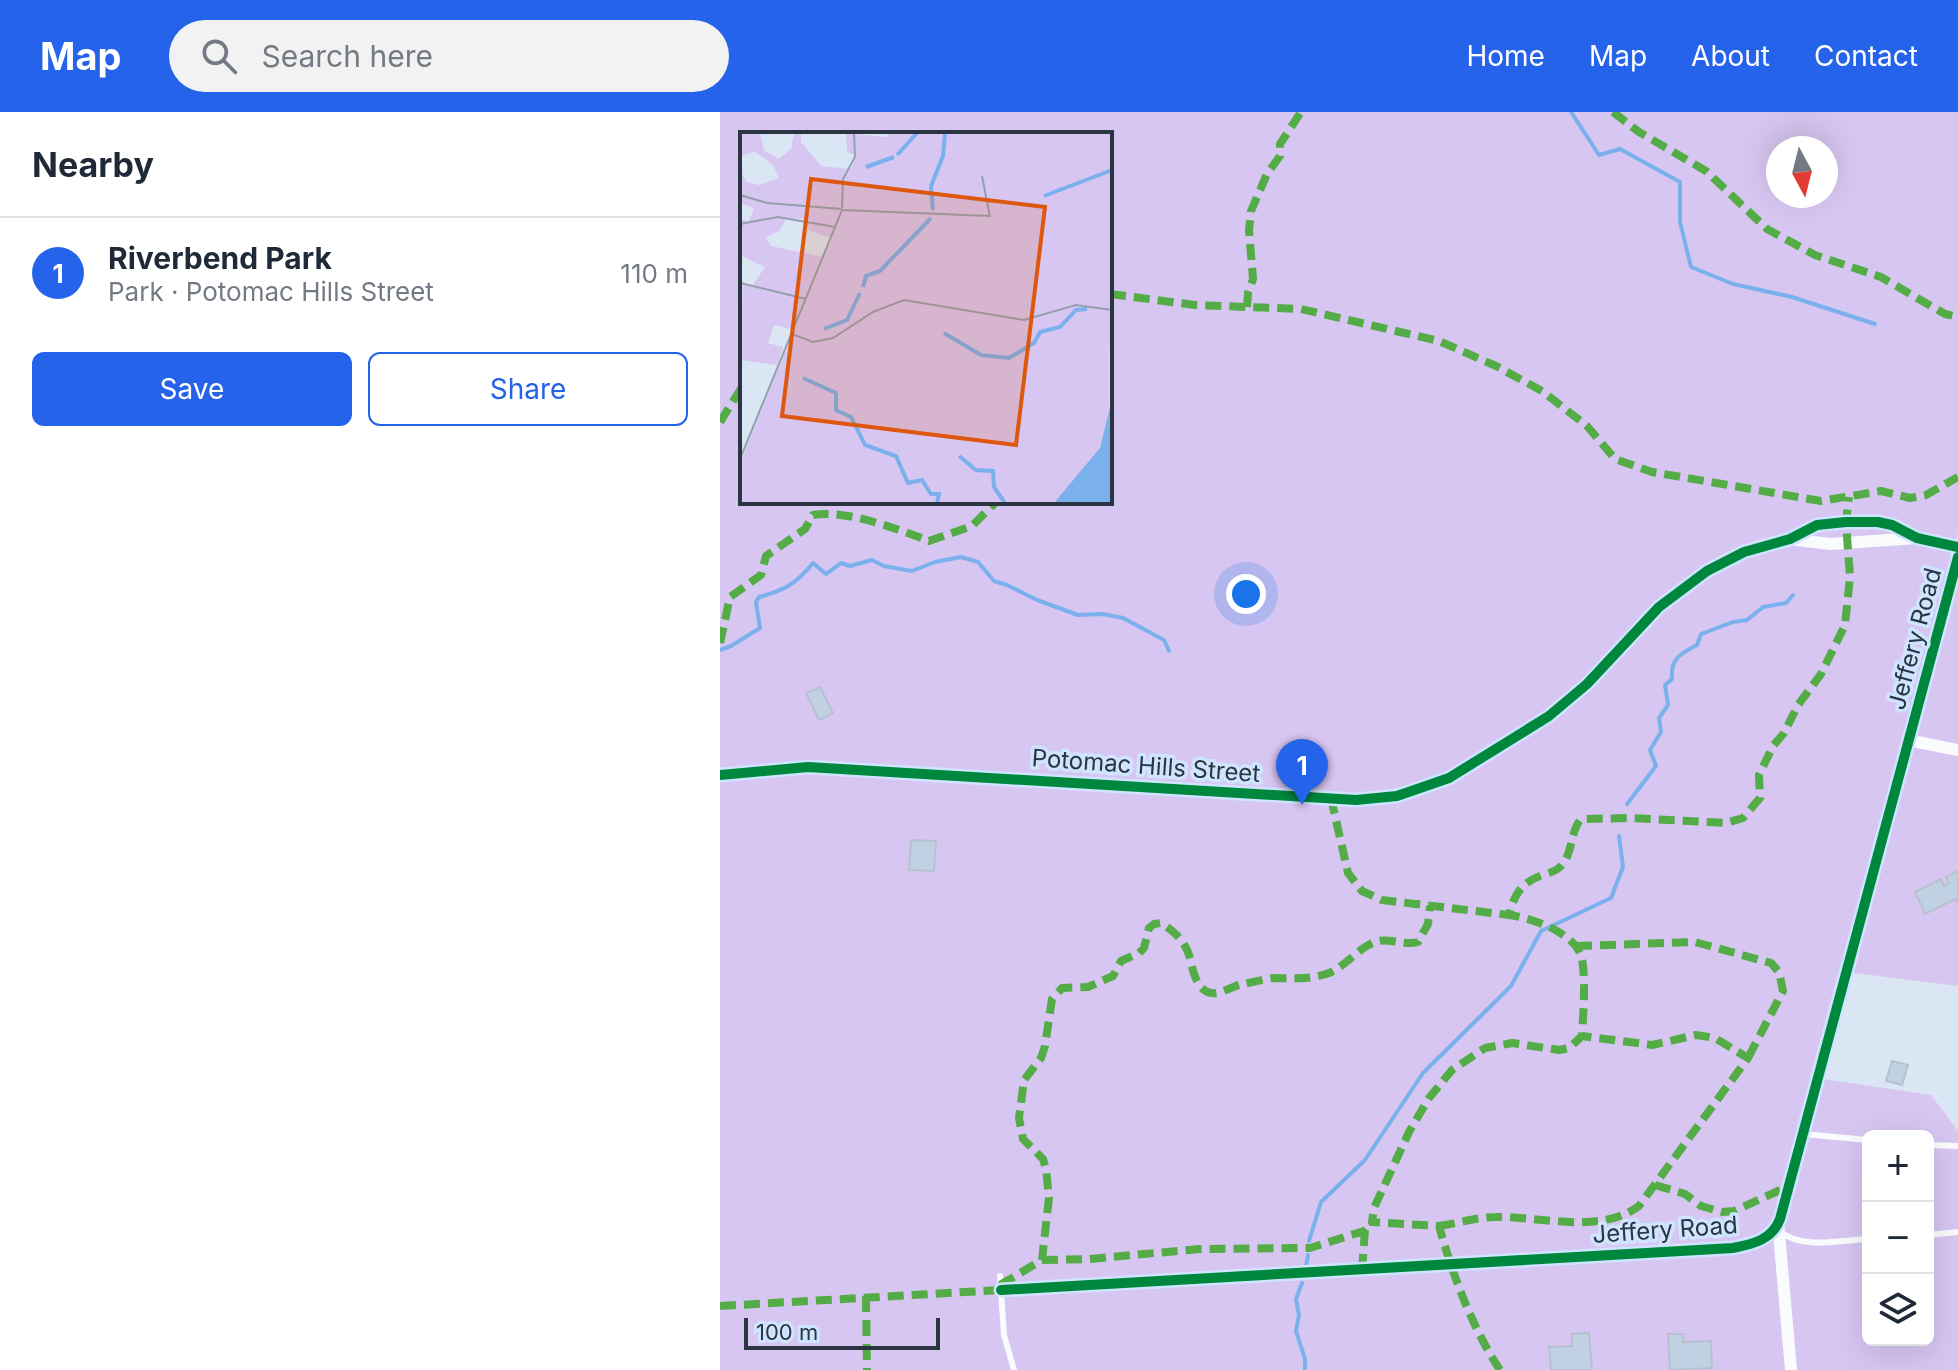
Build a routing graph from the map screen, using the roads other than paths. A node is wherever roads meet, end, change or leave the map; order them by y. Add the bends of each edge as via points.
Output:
1 (1917, 538) junction
2 (1790, 539) junction
3 (1958, 547) edge
4 (1958, 557) edge
5 (1908, 740) junction
6 (1958, 750) edge
7 (720, 775) edge
8 (1802, 1134) junction
9 (1862, 1139) edge
10 (1934, 1145) edge
11 (1958, 1146) edge
12 (1779, 1227) junction
13 (1958, 1232) edge
14 (1934, 1234) edge
15 (1862, 1239) edge
16 (1000, 1276) dead end
17 (1001, 1290) junction
18 (1014, 1370) edge
19 (1791, 1370) edge

1 - 2 street, Potomac Hills Street via 1830,544
1 - 2 street, Potomac Hills Street via 1892,525 1846,522 1817,525
1 - 3 street, Potomac Hills Street
2 - 7 street, Potomac Hills Street via 1744,552 1707,571 1659,607 1587,684 1549,716 1449,778 1397,796 1344,799 822,767
4 - 5 street, Jeffery Road
5 - 6 street
5 - 8 street, Jeffery Road
8 - 9 lane
8 - 12 street, Jeffery Road
10 - 11 lane
12 - 15 lane via 1789,1239 1802,1242
12 - 17 street, Jeffery Road via 1758,1242 1733,1248
12 - 19 street
13 - 14 lane
16 - 17 lane
17 - 18 lane via 1004,1335

